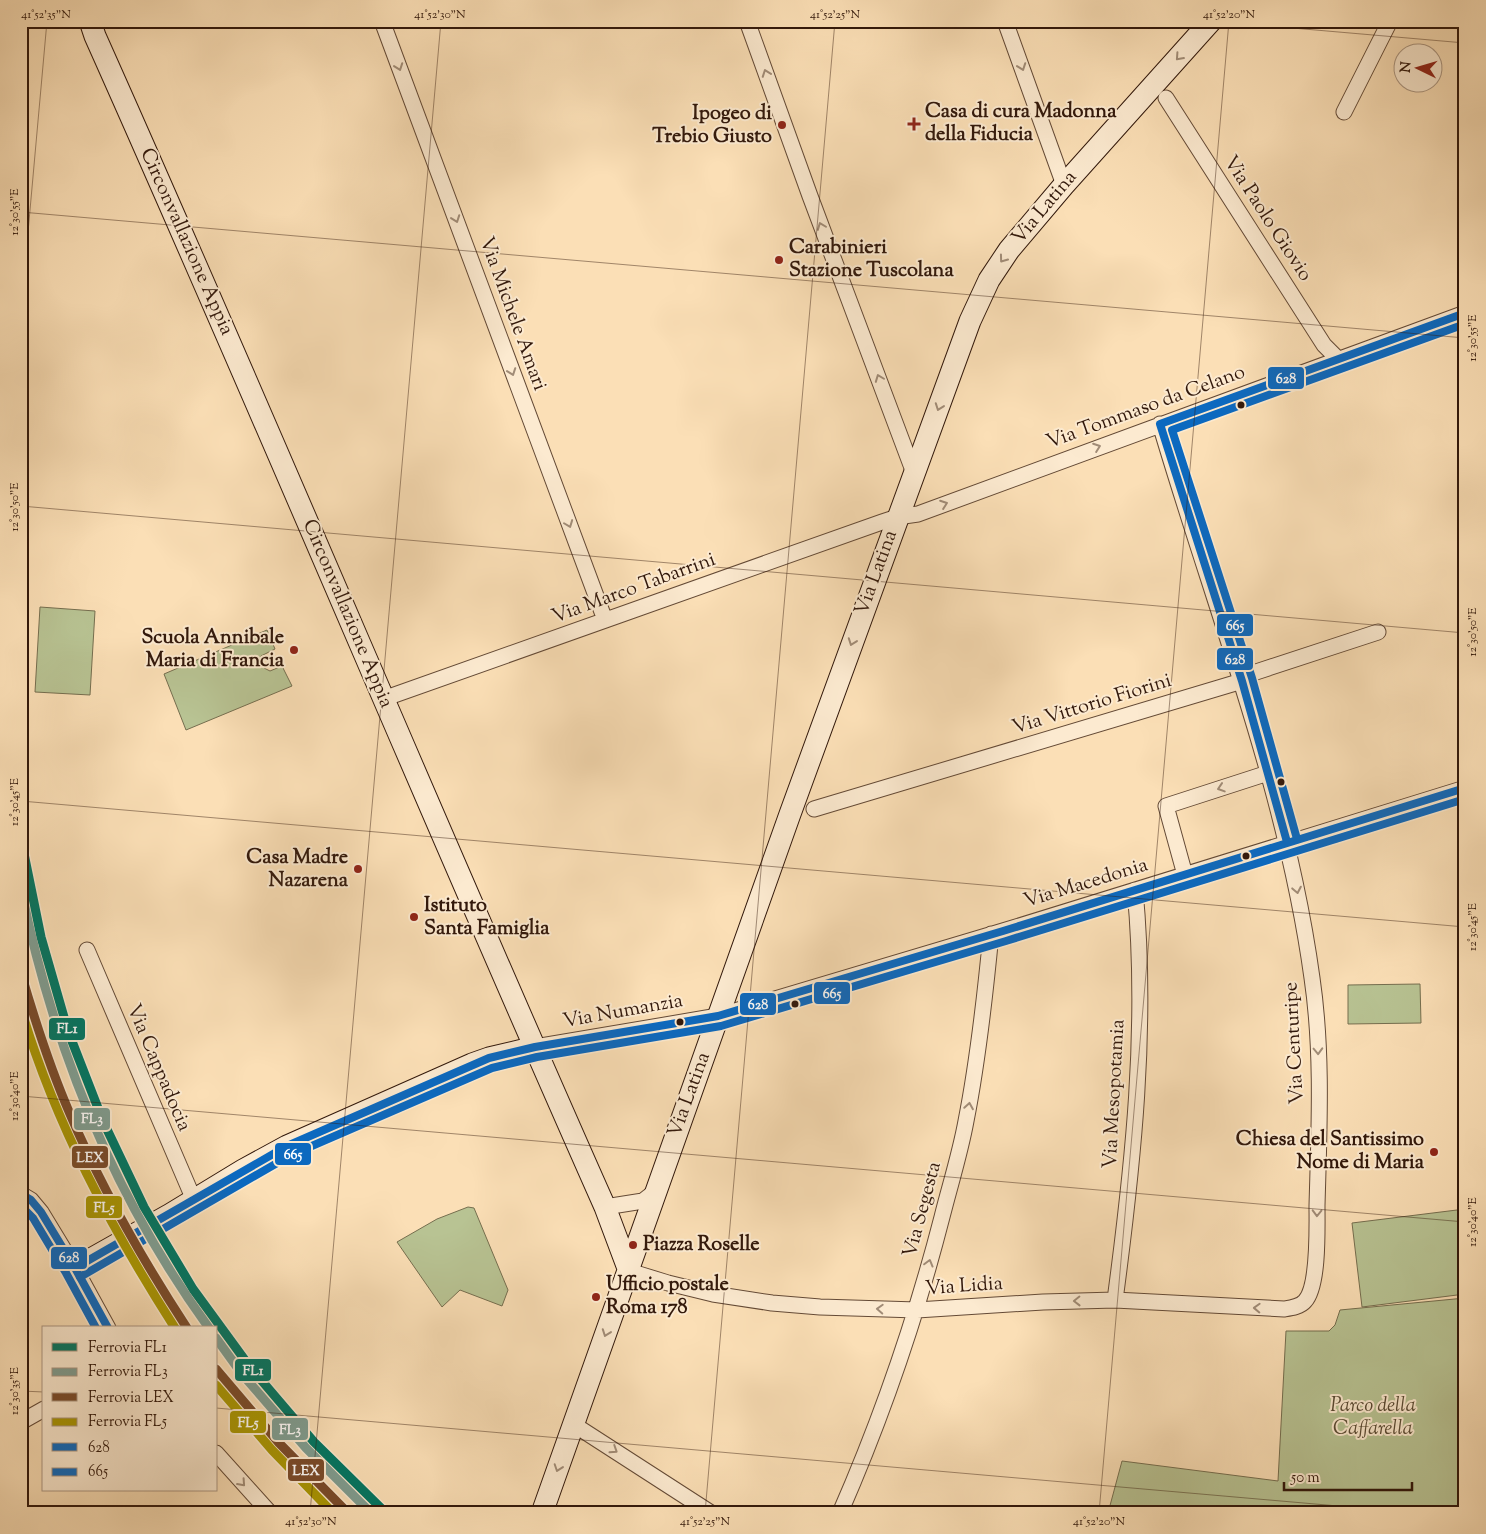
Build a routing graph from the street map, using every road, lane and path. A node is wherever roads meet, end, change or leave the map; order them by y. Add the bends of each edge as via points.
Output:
1 (90, 21) edge
2 (382, 21) edge
3 (747, 21) edge
4 (1005, 21) edge
5 (1211, 21) edge
6 (1390, 21) edge
7 (1166, 98) dead end
8 (1344, 112) dead end
9 (1064, 185) junction
10 (1465, 313) edge
11 (1338, 359) junction
12 (1160, 424) junction
13 (914, 472) junction
14 (897, 517) junction
15 (605, 620) junction
16 (1378, 632) dead end
17 (1242, 681) junction
18 (384, 699) junction
19 (1268, 773) junction
20 (1465, 788) edge
21 (814, 809) dead end
22 (1287, 842) junction
23 (1185, 875) junction
24 (1135, 890) junction
25 (992, 934) junction
26 (87, 950) dead end
27 (718, 1016) junction
28 (535, 1048) junction
29 (657, 1190) junction
30 (21, 1194) edge
31 (194, 1200) junction
32 (605, 1207) junction
33 (75, 1268) junction
34 (629, 1271) junction
35 (1115, 1300) junction
36 (1304, 1302) joint
37 (916, 1310) junction
38 (107, 1326) edge
39 (42, 1410) edge
40 (21, 1422) edge
41 (573, 1424) junction
42 (218, 1454) edge
43 (270, 1513) edge
44 (542, 1513) edge
45 (711, 1513) edge
46 (840, 1513) edge

1 - 18 street, Circonvallazione Appia
2 -> 15 street, Via Michele Amari
13 -> 3 street
4 -> 9 street
5 -> 9 street, Via Latina
6 - 8 street
7 - 11 street, Via Paolo Giovio via 1324,345
9 -> 13 street, Via Latina via 1009,250 989,280 970,321
10 - 11 street, Via Tommaso da Celano
11 - 12 street, Via Tommaso da Celano
14 -> 12 street, Via Tommaso da Celano via 918,514
12 - 17 street, Via Centuripe
13 - 14 street, Via Latina
14 - 15 street, Via Marco Tabarrini
14 -> 27 street, Via Latina
15 - 18 street, Via Marco Tabarrini
16 - 17 street, Via Vittorio Fiorini via 1252,672
17 - 19 street, Via Centuripe
17 - 21 street, Via Vittorio Fiorini
18 - 28 street, Circonvallazione Appia
19 - 22 street, Via Centuripe
19 -> 23 street via 1166,806
20 - 22 street, Via Macedonia
22 - 23 street, Via Macedonia
22 -> 36 street, Via Centuripe via 1310,966 1318,1051 1316,1240 1312,1291
23 - 24 street, Via Macedonia
24 - 25 street, Via Macedonia
24 - 35 street, Via Mesopotamia via 1140,978 1138,1074 1129,1188
25 - 27 street, Via Macedonia
37 -> 25 street, Via Segesta via 966,1120
26 - 31 street, Via Cappadocia
27 - 28 street, Via Numanzia
27 - 29 street, Via Latina
28 - 31 street via 472,1064 303,1138
28 - 32 street, Circonvallazione Appia
29 - 32 street via 642,1200
29 - 34 street
30 - 33 street via 37,1205
31 - 33 street
32 - 34 street
33 - 38 street
37 -> 34 street, Via Lidia via 772,1303 692,1289
34 -> 41 street
36 -> 35 street, Via Lidia via 1284,1309
35 -> 37 street, Via Lidia
37 - 46 street, Via Segesta via 876,1426
39 - 40 street
41 -> 44 street
41 -> 45 street
42 -> 43 street

